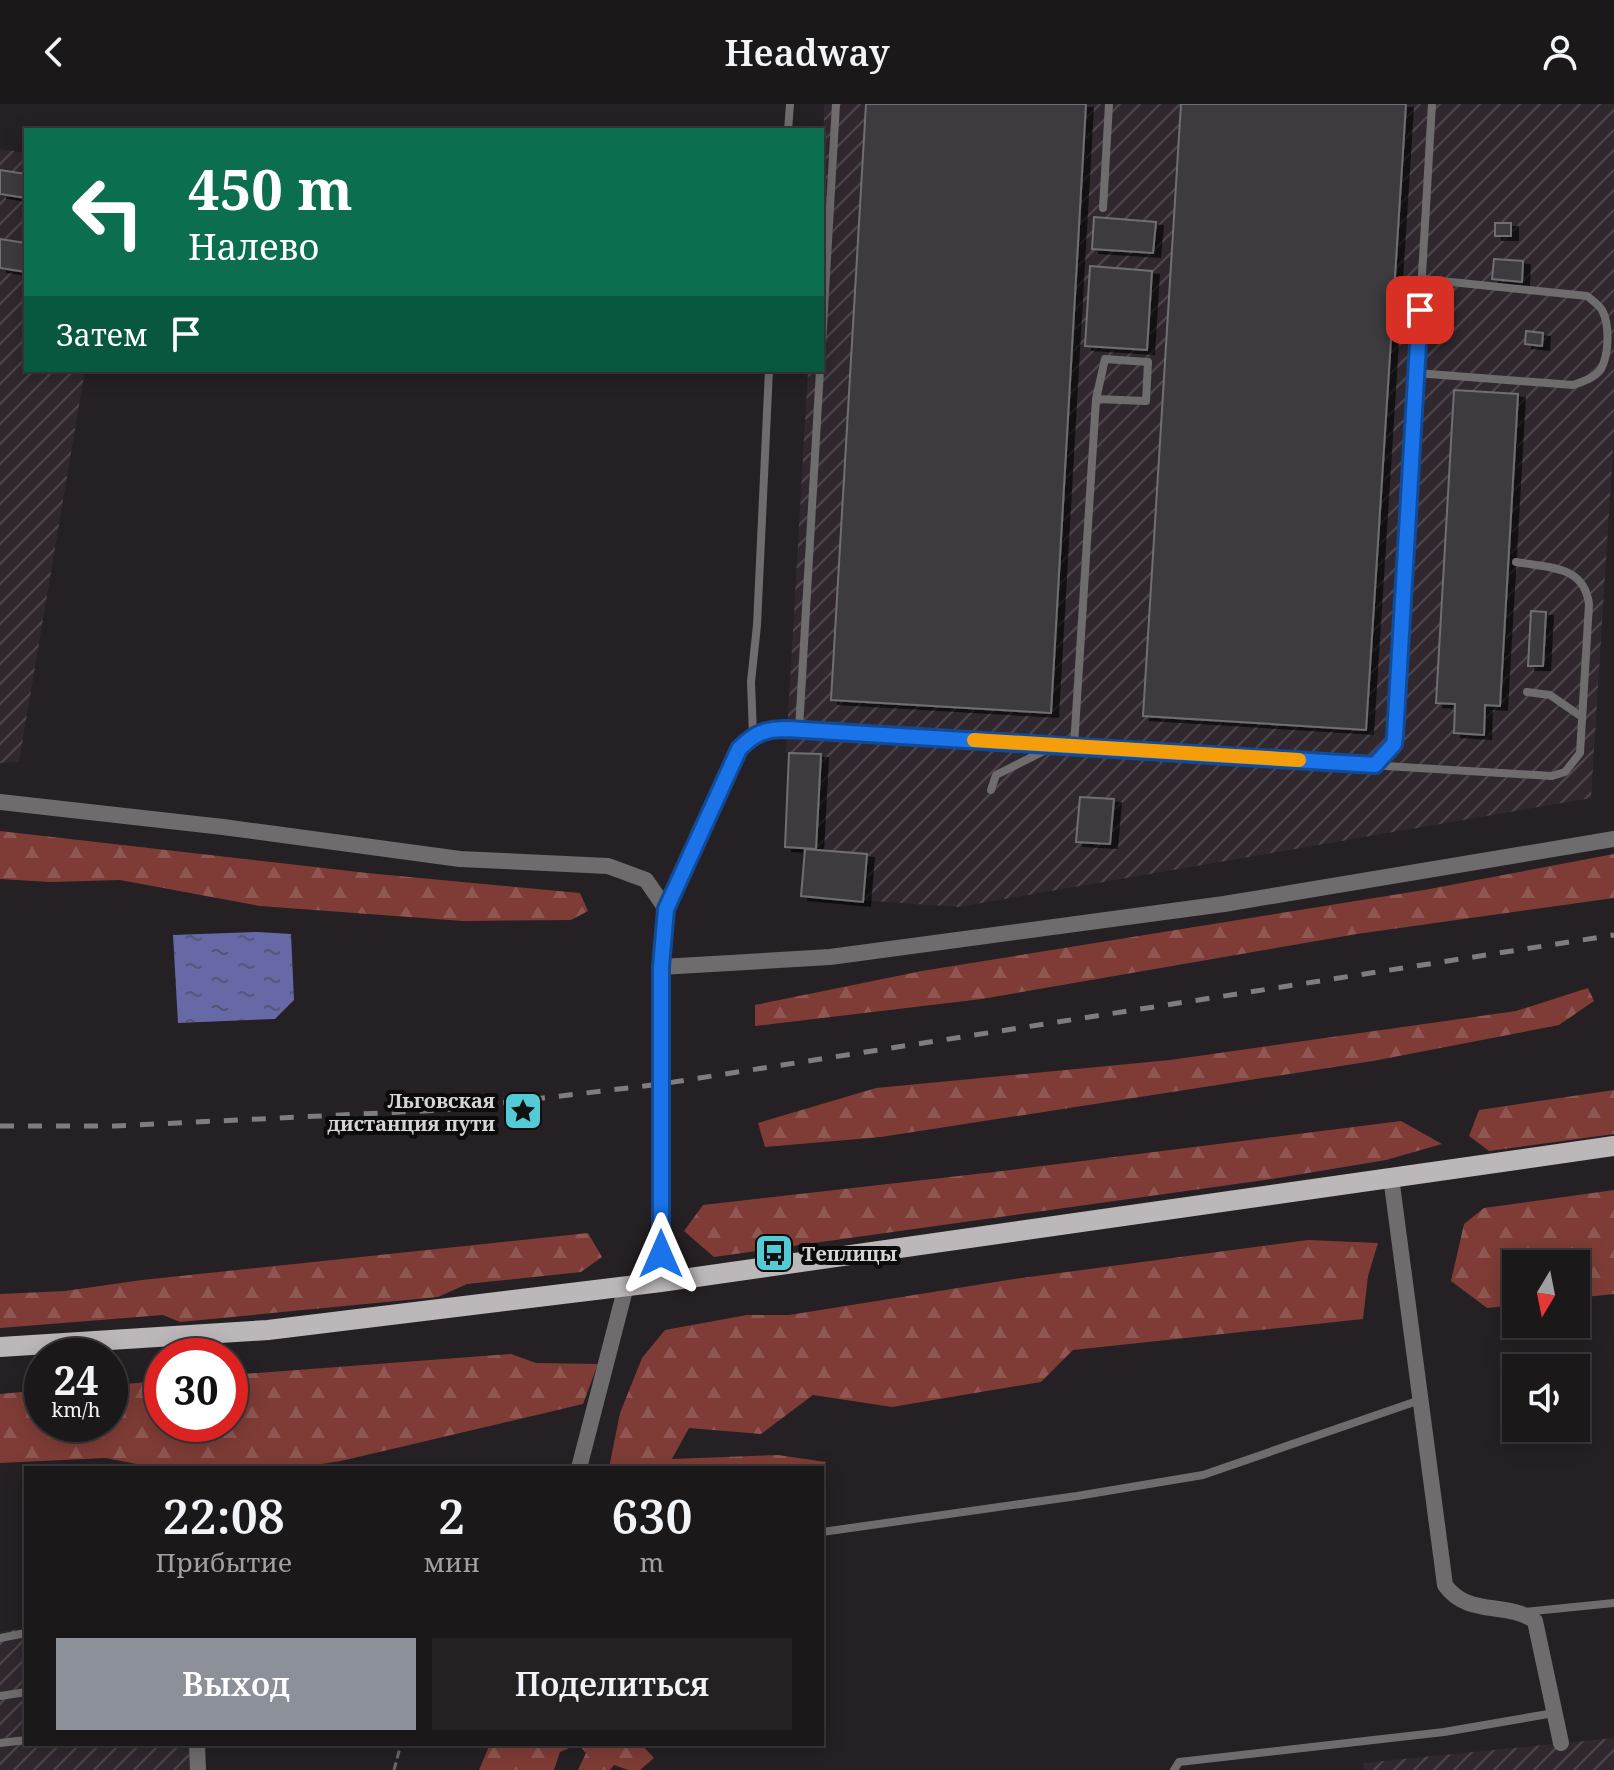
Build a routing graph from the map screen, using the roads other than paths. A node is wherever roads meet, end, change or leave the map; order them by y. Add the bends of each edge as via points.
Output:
1 (790, 104) edge
2 (836, 104) edge
3 (1109, 104) edge
4 (1432, 104) edge
5 (788, 128) edge
6 (1103, 208) dead end
7 (1422, 279) junction
8 (824, 310) edge
9 (769, 372) edge
10 (820, 372) edge
11 (1416, 373) junction
12 (1096, 399) junction
13 (1516, 562) dead end
14 (1527, 692) dead end
15 (1582, 717) junction
16 (799, 729) junction
17 (753, 735) junction
18 (1056, 745) junction
19 (1074, 746) junction
20 (1375, 765) junction
21 (991, 790) dead end
22 (0, 802) edge
23 (1614, 839) edge
24 (666, 909) junction
25 (661, 967) junction
26 (1614, 1146) edge
27 (1391, 1177) junction
28 (661, 1282) junction
29 (626, 1286) junction
30 (0, 1347) edge
31 (1420, 1400) junction
32 (580, 1466) edge
33 (824, 1532) edge
34 (1614, 1603) edge
35 (1522, 1612) junction
36 (24, 1633) edge
37 (0, 1638) edge
38 (24, 1692) edge
39 (0, 1696) edge
40 (1554, 1713) junction
41 (24, 1740) edge
42 (0, 1743) edge
43 (1561, 1743) dead end
44 (197, 1746) edge
45 (198, 1770) edge
46 (1174, 1770) edge

1 - 5 lane
2 - 8 lane
3 - 6 lane
4 - 7 lane
7 - 11 lane
7 - 11 lane via 1587,296 1602,309 1607,350 1600,370 1573,385
9 - 17 lane via 751,682
10 - 16 lane
11 - 20 lane via 1395,736
12 - 12 lane via 1146,401 1148,362 1105,359
12 - 19 lane
13 - 15 lane via 1573,574 1588,593
14 - 15 lane via 1550,695
15 - 20 lane via 1580,753 1565,772 1552,776
16 - 17 lane via 767,729
16 - 18 lane
17 - 24 lane via 739,749
18 - 19 lane
18 - 21 lane via 996,775
19 - 20 lane
22 - 24 street via 460,859 608,866 646,880
23 - 25 street via 1224,904 830,957
24 - 25 street
25 - 28 street
26 - 27 main road
27 - 28 main road
27 - 31 street
28 - 29 main road
29 - 30 main road via 268,1330
29 - 32 street
31 - 33 lane via 1203,1475
31 - 35 street via 1445,1585 1463,1602
34 - 35 lane
35 - 40 street via 1535,1621
36 - 37 lane
38 - 39 lane
40 - 43 street
40 - 46 lane via 1444,1732 1179,1762
41 - 42 lane
44 - 45 street

